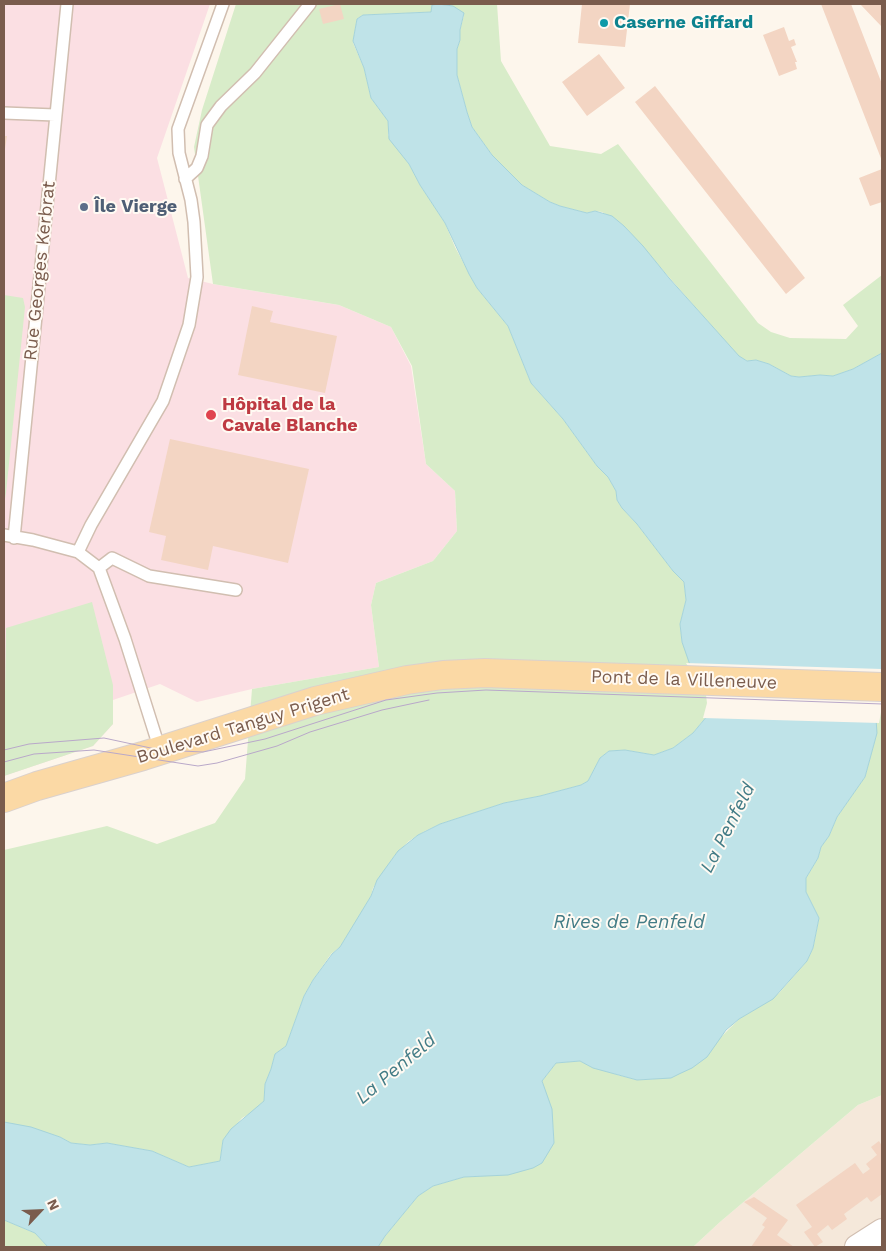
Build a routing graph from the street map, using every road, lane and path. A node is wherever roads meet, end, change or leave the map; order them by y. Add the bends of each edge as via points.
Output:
1 (67, 4) edge
2 (223, 4) edge
3 (310, 4) edge
4 (4, 113) edge
5 (55, 115) junction
6 (185, 179) junction
7 (9, 536) edge
8 (78, 552) junction
9 (99, 568) junction
10 (236, 590) dead end
11 (486, 673) joint
12 (882, 687) edge
13 (160, 750) junction
14 (4, 798) edge
15 (882, 1231) edge
16 (856, 1247) edge

1 - 5 lane, Rue Georges Kerbrat
2 - 6 lane via 178,130
3 - 6 lane via 255,73 220,106 208,125 197,168
4 - 5 lane
5 - 7 lane, Rue Georges Kerbrat
6 - 8 lane via 194,222 196,277 189,325 163,401
7 - 8 lane
8 - 9 lane
9 - 10 lane via 112,558 149,576
9 - 13 lane
11 - 12 main road, Pont de la Villeneuve
11 - 13 main road, Boulevard Tanguy Prigent via 444,674 407,680 315,701
13 - 14 main road, Boulevard Tanguy Prigent
15 - 16 street

